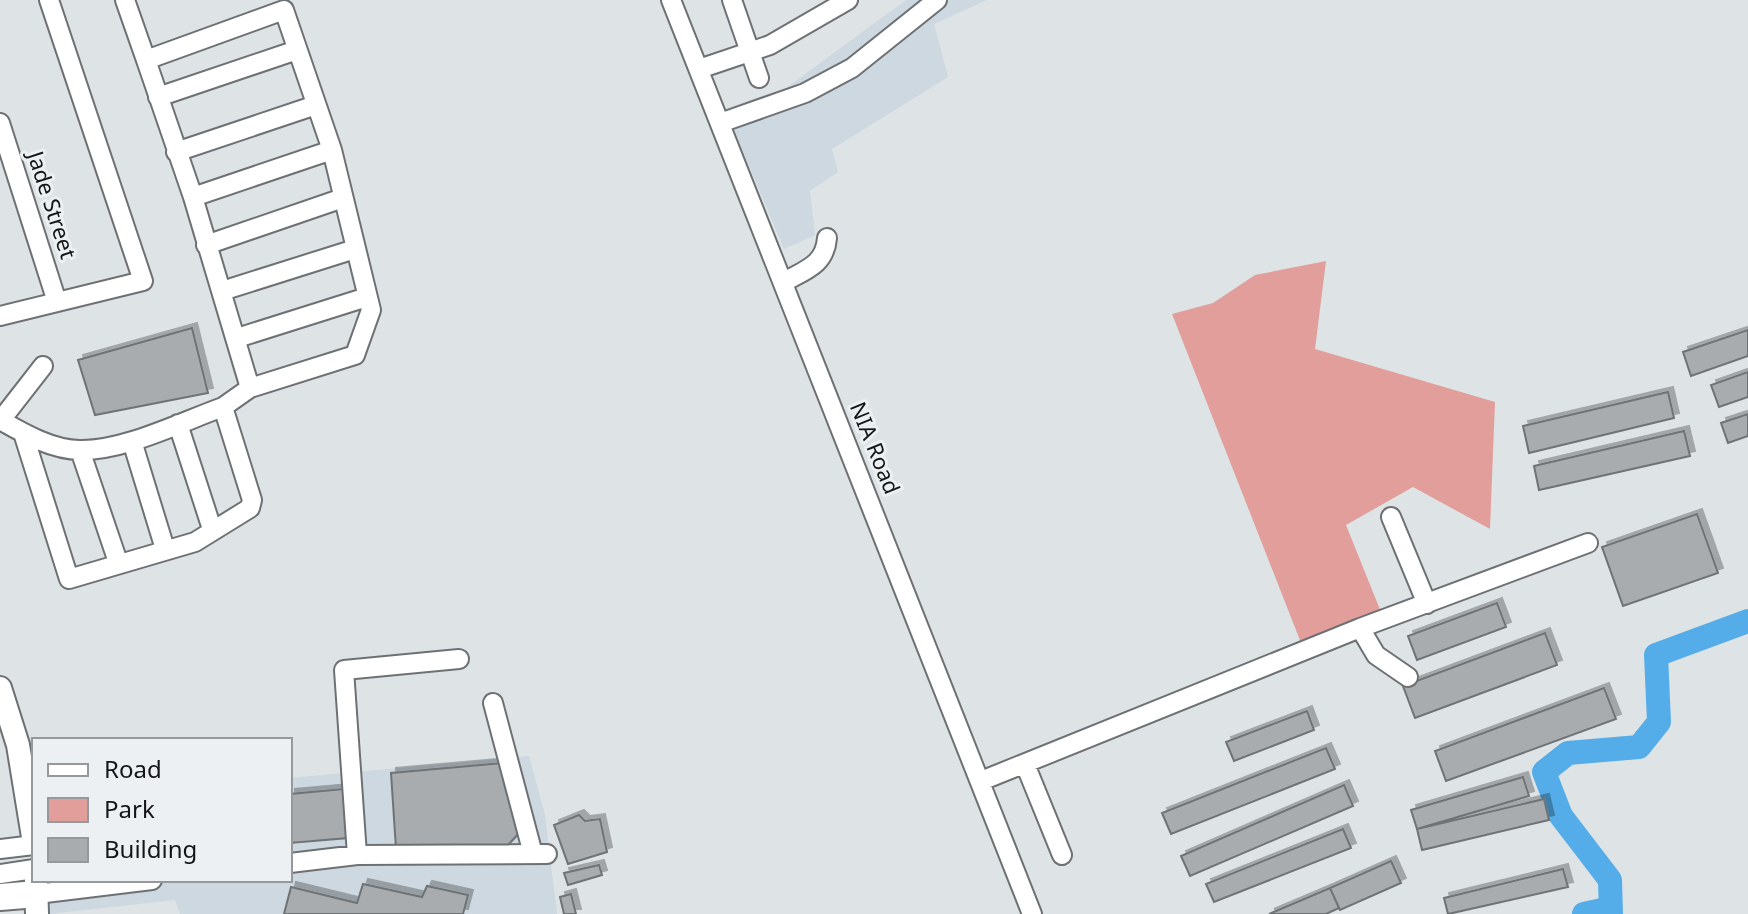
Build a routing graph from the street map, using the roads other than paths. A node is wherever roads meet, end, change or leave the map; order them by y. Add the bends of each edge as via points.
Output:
1 (49, 0) edge
2 (145, 0) edge
3 (671, 0) edge
4 (732, 0) edge
5 (848, 0) edge
6 (937, 0) edge
7 (126, 3) edge
8 (283, 5) edge
9 (297, 50) junction
10 (749, 52) junction
11 (146, 60) junction
12 (699, 69) junction
13 (759, 78) dead end
14 (158, 97) junction
15 (316, 105) junction
16 (723, 122) junction
17 (0, 123) edge
18 (332, 150) junction
19 (176, 152) junction
20 (193, 197) junction
21 (343, 198) junction
22 (827, 238) dead end
23 (206, 245) junction
24 (355, 249) junction
25 (784, 282) junction
26 (222, 291) junction
27 (367, 297) junction
28 (57, 302) junction
29 (0, 316) edge
30 (237, 338) junction
31 (43, 366) dead end
32 (250, 388) junction
33 (223, 407) junction
34 (0, 420) edge
35 (178, 424) junction
36 (24, 436) junction
37 (132, 441) junction
38 (80, 450) junction
39 (1391, 517) dead end
40 (212, 529) junction
41 (1588, 543) dead end
42 (165, 549) junction
43 (118, 562) junction
44 (1427, 604) junction
45 (1360, 628) junction
46 (459, 659) dead end
47 (1408, 677) dead end
48 (0, 688) edge
49 (493, 703) dead end
50 (1025, 764) junction
51 (981, 781) junction
52 (30, 844) edge
53 (0, 849) edge
54 (357, 855) junction
55 (1062, 855) dead end
56 (292, 863) edge
57 (32, 864) edge
58 (0, 874) edge
59 (105, 882) edge
60 (34, 885) edge
61 (0, 897) edge
62 (1032, 914) edge

1 - 28 street via 143,281
2 - 7 street
3 - 12 street, NIA Road
4 - 10 street
5 - 10 street
6 - 16 street via 852,68 805,93
7 - 11 street
8 - 9 street
8 - 11 street
9 - 14 street
9 - 15 street
10 - 12 street
10 - 13 street
11 - 14 street
12 - 16 street, NIA Road
14 - 19 street
15 - 18 street
15 - 19 street
16 - 25 street, NIA Road
17 - 28 street, Jade Street
18 - 20 street
18 - 21 street
19 - 20 street
20 - 23 street
21 - 23 street
21 - 24 street
22 - 25 street via 819,263
23 - 26 street
24 - 26 street
24 - 27 street
25 - 51 street, NIA Road
26 - 30 street
27 - 30 street
27 - 32 street via 371,310 355,355
28 - 29 street
30 - 32 street
31 - 34 street
32 - 33 street
33 - 35 street
33 - 40 street via 252,500 250,508
34 - 36 street
35 - 37 street
35 - 40 street
36 - 38 street
36 - 43 street via 69,579
37 - 38 street
37 - 42 street
38 - 43 street
39 - 44 street
40 - 42 street via 195,542
41 - 44 street
42 - 43 street
44 - 45 street
45 - 47 street via 1376,655
45 - 50 street
46 - 54 street via 344,670
48 - 52 main road via 18,745
49 - 54 street via 540,854
50 - 51 street
50 - 55 street
51 - 62 street, NIA Road
52 - 53 street
52 - 57 street
54 - 56 street
58 - 60 street
59 - 60 street
60 - 61 highway

